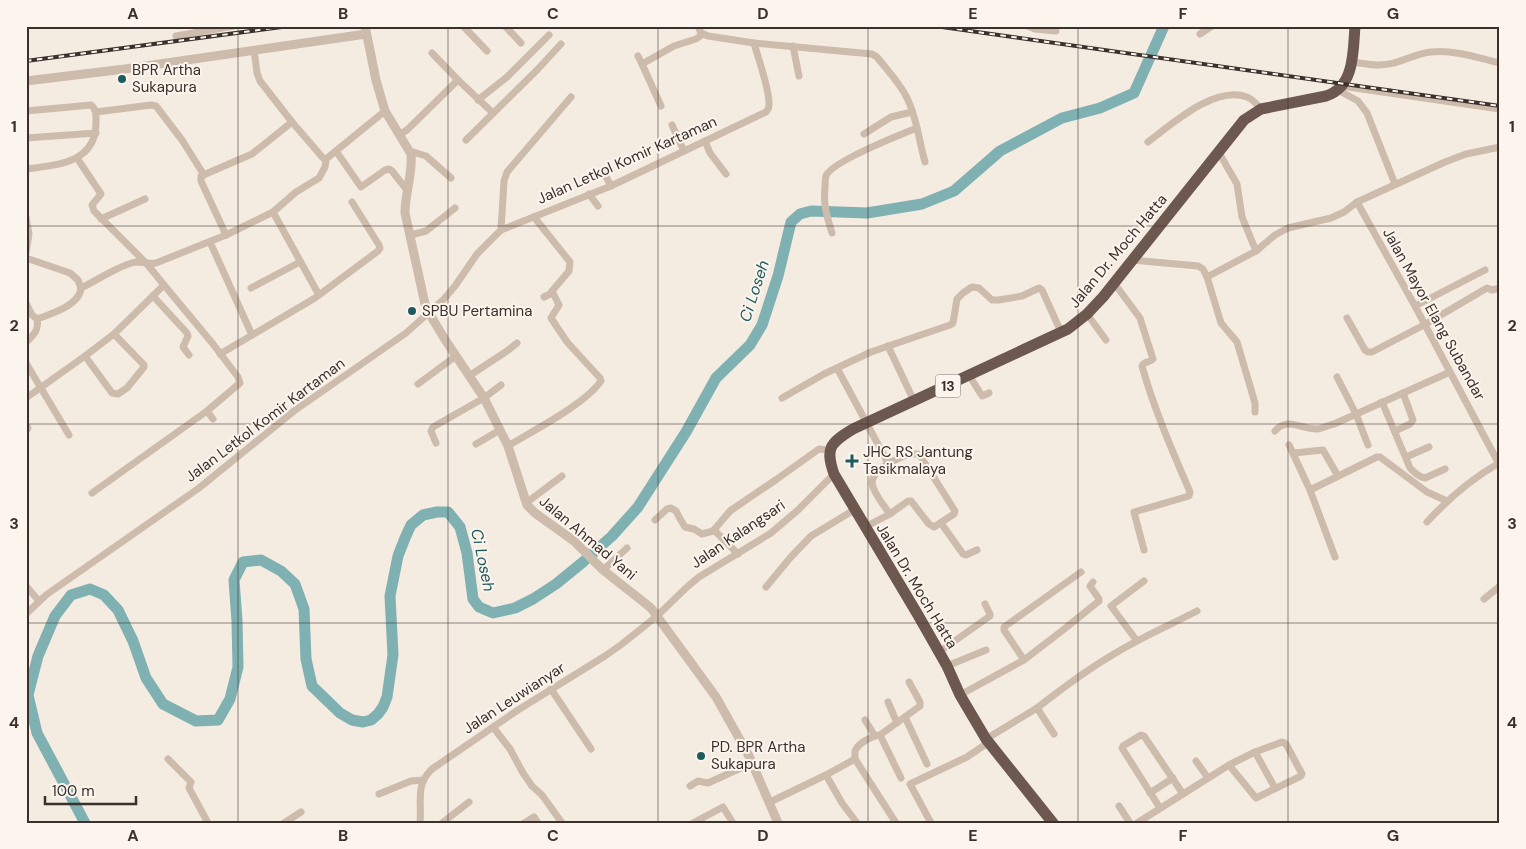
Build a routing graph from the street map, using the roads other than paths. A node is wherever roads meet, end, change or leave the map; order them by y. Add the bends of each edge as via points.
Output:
1 (234, 26) edge
2 (463, 26) edge
3 (505, 26) edge
4 (698, 26) edge
5 (1028, 26) edge
6 (1212, 26) edge
7 (1355, 26) edge
8 (366, 30) edge
9 (1056, 30) dead end
10 (703, 34) junction
11 (1200, 34) dead end
12 (549, 35) dead end
13 (176, 36) dead end
14 (754, 43) junction
15 (522, 44) dead end
16 (560, 44) dead end
17 (793, 46) junction
18 (254, 50) junction
19 (487, 51) dead end
20 (432, 53) dead end
21 (638, 56) dead end
22 (1352, 62) junction
23 (1500, 63) edge
24 (642, 64) junction
25 (799, 76) dead end
26 (458, 80) junction
27 (26, 81) edge
28 (1340, 88) junction
29 (571, 97) dead end
30 (478, 100) junction
31 (661, 106) dead end
32 (1262, 109) junction
33 (1500, 109) edge
34 (26, 110) edge
35 (385, 111) junction
36 (96, 112) junction
37 (912, 112) junction
38 (493, 113) junction
39 (292, 122) junction
40 (672, 125) dead end
41 (918, 128) junction
42 (96, 133) junction
43 (864, 134) dead end
44 (399, 135) junction
45 (26, 138) edge
46 (466, 140) dead end
47 (705, 141) junction
48 (1148, 142) dead end
49 (1500, 147) edge
50 (336, 151) junction
51 (410, 151) junction
52 (684, 151) junction
53 (1218, 151) junction
54 (77, 158) junction
55 (326, 159) junction
56 (925, 162) dead end
57 (26, 169) edge
58 (603, 172) dead end
59 (726, 174) dead end
60 (204, 175) junction
61 (451, 178) dead end
62 (1395, 184) junction
63 (611, 186) junction
64 (407, 190) junction
65 (589, 194) junction
66 (145, 199) dead end
67 (352, 202) dead end
68 (1357, 202) junction
69 (598, 206) dead end
70 (455, 208) dead end
71 (273, 212) junction
72 (26, 217) edge
73 (534, 217) junction
74 (101, 219) junction
75 (501, 230) junction
76 (832, 233) dead end
77 (226, 235) junction
78 (410, 235) junction
79 (210, 242) junction
80 (27, 244) edge
81 (1256, 251) junction
82 (26, 252) edge
83 (26, 258) edge
84 (1132, 260) junction
85 (300, 262) junction
86 (147, 264) junction
87 (1485, 270) dead end
88 (1207, 277) junction
89 (1114, 283) junction
90 (164, 285) junction
91 (81, 288) junction
92 (251, 288) dead end
93 (1500, 288) edge
94 (552, 293) junction
95 (320, 295) junction
96 (153, 296) junction
97 (544, 297) dead end
98 (26, 303) edge
99 (1415, 306) junction
100 (429, 313) junction
101 (1087, 314) junction
102 (1347, 318) dead end
103 (37, 319) junction
104 (1424, 325) junction
105 (1061, 332) junction
106 (114, 334) junction
107 (252, 335) junction
108 (1106, 340) dead end
109 (26, 342) edge
110 (517, 343) dead end
111 (888, 346) junction
112 (220, 354) junction
113 (189, 355) dead end
114 (86, 356) junction
115 (456, 356) junction
116 (26, 363) edge
117 (837, 368) junction
118 (1450, 372) junction
119 (969, 375) junction
120 (470, 376) junction
121 (1337, 377) dead end
122 (418, 384) dead end
123 (501, 385) dead end
124 (41, 388) junction
125 (989, 393) dead end
126 (1403, 393) junction
127 (26, 398) edge
128 (484, 398) junction
129 (782, 398) dead end
130 (914, 401) junction
131 (1382, 402) junction
132 (207, 411) junction
133 (1255, 412) dead end
134 (1356, 414) junction
135 (213, 419) dead end
136 (868, 423) junction
137 (26, 425) edge
138 (500, 430) junction
139 (1275, 430) dead end
140 (26, 431) edge
141 (1395, 431) junction
142 (69, 435) dead end
143 (436, 443) dead end
144 (476, 444) dead end
145 (1290, 445) dead end
146 (1368, 445) dead end
147 (508, 446) junction
148 (1429, 447) dead end
149 (830, 450) junction
150 (1294, 453) junction
151 (1406, 457) junction
152 (888, 463) junction
153 (1499, 465) edge
154 (1445, 469) dead end
155 (834, 474) junction
156 (562, 476) dead end
157 (1338, 476) junction
158 (1310, 490) junction
159 (92, 493) dead end
160 (1446, 501) junction
161 (526, 503) junction
162 (854, 510) junction
163 (890, 514) junction
164 (655, 520) dead end
165 (1427, 522) dead end
166 (942, 523) junction
167 (865, 527) junction
168 (714, 531) junction
169 (627, 548) dead end
170 (976, 550) dead end
171 (1144, 550) dead end
172 (738, 554) junction
173 (1334, 558) dead end
174 (604, 570) junction
175 (1081, 572) dead end
176 (1144, 581) dead end
177 (1093, 582) dead end
178 (26, 586) edge
179 (1500, 586) edge
180 (766, 587) dead end
181 (1484, 599) dead end
182 (39, 601) junction
183 (985, 604) dead end
184 (1197, 611) dead end
185 (26, 614) edge
186 (657, 616) junction
187 (1137, 641) junction
188 (986, 650) dead end
189 (939, 652) junction
190 (1024, 660) junction
191 (947, 666) junction
192 (909, 682) dead end
193 (551, 689) junction
194 (960, 695) junction
195 (888, 702) dead end
196 (1037, 708) junction
197 (905, 716) junction
198 (865, 720) dead end
199 (897, 722) junction
200 (493, 727) junction
201 (1054, 734) dead end
202 (878, 735) junction
203 (988, 740) junction
204 (591, 748) dead end
205 (1254, 752) junction
206 (168, 758) dead end
207 (855, 759) junction
208 (1196, 761) dead end
209 (752, 763) junction
210 (927, 764) dead end
211 (1228, 765) junction
212 (826, 775) junction
213 (901, 778) dead end
214 (1172, 778) junction
215 (1208, 778) junction
216 (423, 780) junction
217 (690, 786) dead end
218 (1275, 788) junction
219 (1150, 793) junction
220 (379, 794) dead end
221 (1183, 794) junction
222 (469, 802) dead end
223 (770, 802) junction
224 (1119, 806) dead end
225 (1160, 808) junction
226 (301, 812) dead end
227 (208, 823) edge
228 (284, 823) edge
229 (420, 823) edge
230 (442, 823) edge
231 (524, 823) edge
232 (538, 823) edge
233 (562, 823) edge
234 (693, 823) edge
235 (733, 823) edge
236 (778, 823) edge
237 (856, 823) edge
238 (896, 823) edge
239 (931, 823) edge
240 (1053, 823) edge
241 (1130, 823) edge
242 (1137, 823) edge

1 - 13 street
2 - 19 street
3 - 15 street
4 - 10 street
5 - 9 street
6 - 11 street
7 - 22 highway
8 - 18 street
8 - 35 street
10 - 14 street
10 - 24 street
12 - 30 street via 507,77
14 - 17 street
14 - 47 street, Jalan Letkol Komir Kartaman via 765,82 768,109
16 - 38 street
17 - 25 street
17 - 37 street via 872,54 905,94
18 - 27 street
18 - 39 street via 258,78
20 - 26 street
21 - 24 street
22 - 23 street via 1392,64 1420,54 1440,52
22 - 28 highway
24 - 31 street
26 - 30 street
26 - 44 street
28 - 32 highway, Jalan Dr. Moch Hatta / 13 via 1326,96
28 - 33 street
28 - 62 street via 1358,101 1367,113
29 - 75 street via 507,172
30 - 38 street
32 - 48 street via 1247,97 1219,96 1185,115
32 - 53 highway, Jalan Dr. Moch Hatta / 13 via 1244,120
34 - 36 street via 90,105
35 - 44 street
35 - 50 street
36 - 42 street
36 - 60 street via 156,106
37 - 41 street
37 - 43 street via 891,117
38 - 46 street
39 - 55 street
39 - 60 street via 252,154
40 - 52 street
41 - 56 street
41 - 76 street via 833,168 826,176 824,200
42 - 45 street
42 - 54 street via 90,146
44 - 51 street
47 - 52 street, Jalan Letkol Komir Kartaman
47 - 59 street
49 - 62 street via 1466,154
50 - 55 street
50 - 64 street via 361,187 388,169
51 - 61 street via 426,156
51 - 64 street, Jalan Ahmad Yani via 412,162
52 - 63 street, Jalan Letkol Komir Kartaman
53 - 81 street via 1237,184 1242,217
53 - 84 highway, Jalan Dr. Moch Hatta / 13
54 - 57 street via 64,164
54 - 74 street via 101,194 92,207
55 - 71 street via 318,178
58 - 63 street
60 - 77 street via 201,181
62 - 68 street
63 - 65 street, Jalan Letkol Komir Kartaman
64 - 78 street, Jalan Ahmad Yani via 405,213
65 - 69 street
65 - 73 street, Jalan Letkol Komir Kartaman
66 - 74 street
67 - 95 street via 380,249
68 - 81 street via 1331,218 1282,230
68 - 99 street, Jalan Mayor Elang Subandar
70 - 78 street via 426,231
71 - 77 street
71 - 85 street
72 - 80 street
73 - 75 street, Jalan Letkol Komir Kartaman
73 - 94 street via 570,262 569,271
74 - 86 street
75 - 100 street, Jalan Letkol Komir Kartaman
77 - 79 street
78 - 100 street, Jalan Ahmad Yani
79 - 86 street
79 - 107 street
80 - 82 street
81 - 88 street
83 - 91 street via 70,273
84 - 88 street via 1198,266
84 - 89 highway, Jalan Dr. Moch Hatta / 13
85 - 92 street
85 - 95 street
86 - 90 street
86 - 91 street via 129,264
87 - 99 street
88 - 133 street via 1221,323 1238,342
89 - 101 highway, Jalan Dr. Moch Hatta / 13
89 - 171 street via 1142,321 1153,359 1142,366 1162,429 1190,492 1189,496 1134,512
90 - 96 street
90 - 112 street
91 - 103 street via 79,296 72,302
93 - 104 street via 1487,288
94 - 97 street
94 - 147 street via 559,305 551,319 600,380 570,407
95 - 107 street
96 - 106 street
96 - 113 street via 187,333 183,347
98 - 103 street
99 - 104 street, Jalan Mayor Elang Subandar
100 - 115 street, Jalan Ahmad Yani
100 - 182 street, Jalan Letkol Komir Kartaman via 294,411 203,485
101 - 105 highway, Jalan Dr. Moch Hatta / 13
101 - 108 street
102 - 104 street via 1369,352
103 - 109 street via 36,331
104 - 118 street, Jalan Mayor Elang Subandar
105 - 111 street via 1039,288 1022,296 992,300 979,288 972,287 957,298 952,324
105 - 119 highway, Jalan Dr. Moch Hatta / 13
106 - 114 street
106 - 114 street via 144,365 125,390 112,393
107 - 112 street
110 - 120 street
111 - 117 street
111 - 130 street
112 - 132 street via 240,383
114 - 124 street
115 - 120 street, Jalan Ahmad Yani
115 - 122 street
116 - 124 street
117 - 129 street
117 - 136 street
118 - 126 street
118 - 153 street, Jalan Mayor Elang Subandar
119 - 125 street via 982,396
119 - 130 highway, Jalan Dr. Moch Hatta / 13
120 - 128 street, Jalan Ahmad Yani
121 - 134 street
123 - 128 street
124 - 127 street
124 - 142 street
126 - 131 street
126 - 141 street via 1413,420
128 - 138 street, Jalan Ahmad Yani
128 - 143 street via 433,427 431,431
130 - 136 highway, Jalan Dr. Moch Hatta / 13
131 - 134 street
131 - 141 street
132 - 135 street
132 - 159 street
134 - 139 street via 1318,429 1290,423
134 - 146 street
136 - 149 highway, Jalan Dr. Moch Hatta / 13 via 845,434
136 - 152 street
137 - 140 street
138 - 144 street
138 - 147 street, Jalan Ahmad Yani
141 - 151 street
145 - 150 street
147 - 161 street, Jalan Ahmad Yani
148 - 151 street
149 - 155 highway, Jalan Dr. Moch Hatta
149 - 168 street via 819,449 730,510
150 - 157 street via 1323,450
150 - 158 street
151 - 154 street via 1410,468 1422,478
152 - 163 street via 874,476 872,484
152 - 166 street via 909,454 921,457 955,511
153 - 160 street via 1465,485
155 - 162 highway, Jalan Dr. Moch Hatta
155 - 172 street, Jalan Kalangsari via 798,510
156 - 161 street
157 - 158 street
157 - 160 street via 1380,457 1427,492
158 - 173 street
160 - 165 street
161 - 174 street, Jalan Ahmad Yani via 566,534
162 - 167 highway, Jalan Dr. Moch Hatta
162 - 180 street via 811,536
163 - 166 street via 910,500 932,526
163 - 167 street
164 - 168 street via 671,508 686,527 702,534
166 - 170 street via 963,554
167 - 189 highway, Jalan Dr. Moch Hatta
168 - 172 street
169 - 174 street
172 - 186 street, Jalan Kalangsari via 693,582
174 - 186 street, Jalan Ahmad Yani
175 - 190 street via 1004,627
176 - 187 street via 1112,606
177 - 190 street via 1090,586 1099,601
178 - 182 street
179 - 181 street
182 - 185 street, Jalan Letkol Komir Kartaman
183 - 189 street via 990,616
184 - 187 street
186 - 193 street, Jalan Leuwianyar via 605,656
186 - 209 street, Jalan Ahmad Yani via 716,697
187 - 196 street via 1080,676
188 - 191 street
189 - 191 highway, Jalan Dr. Moch Hatta
190 - 194 street
191 - 194 highway, Jalan Dr. Moch Hatta
192 - 197 street via 920,704
193 - 200 street, Jalan Leuwianyar
193 - 204 street
194 - 203 highway, Jalan Dr. Moch Hatta
195 - 199 street
196 - 201 street
196 - 203 street
197 - 199 street
197 - 210 street
198 - 202 street
199 - 202 street
200 - 216 street, Jalan Leuwianyar via 432,769
200 - 233 street via 532,786
202 - 207 street via 857,747
202 - 213 street
203 - 239 street via 967,757 910,784
203 - 240 highway, Jalan Dr. Moch Hatta
205 - 211 street
205 - 218 street
205 - 218 street via 1283,742 1297,765 1301,776
206 - 227 street via 191,782 189,788
207 - 212 street
207 - 238 street
208 - 215 street
209 - 217 street via 708,783 698,781
209 - 223 street, Jalan Ahmad Yani
211 - 215 street
211 - 218 street via 1255,798
212 - 223 street
212 - 237 street
214 - 219 street
214 - 219 street via 1143,735 1123,746
214 - 221 street
215 - 221 street
216 - 220 street via 411,781
216 - 229 street
219 - 225 street
221 - 225 street
222 - 230 street
223 - 236 street, Jalan Ahmad Yani
224 - 241 street
225 - 242 street
226 - 228 street
231 - 232 street via 534,817
234 - 235 street via 723,807

